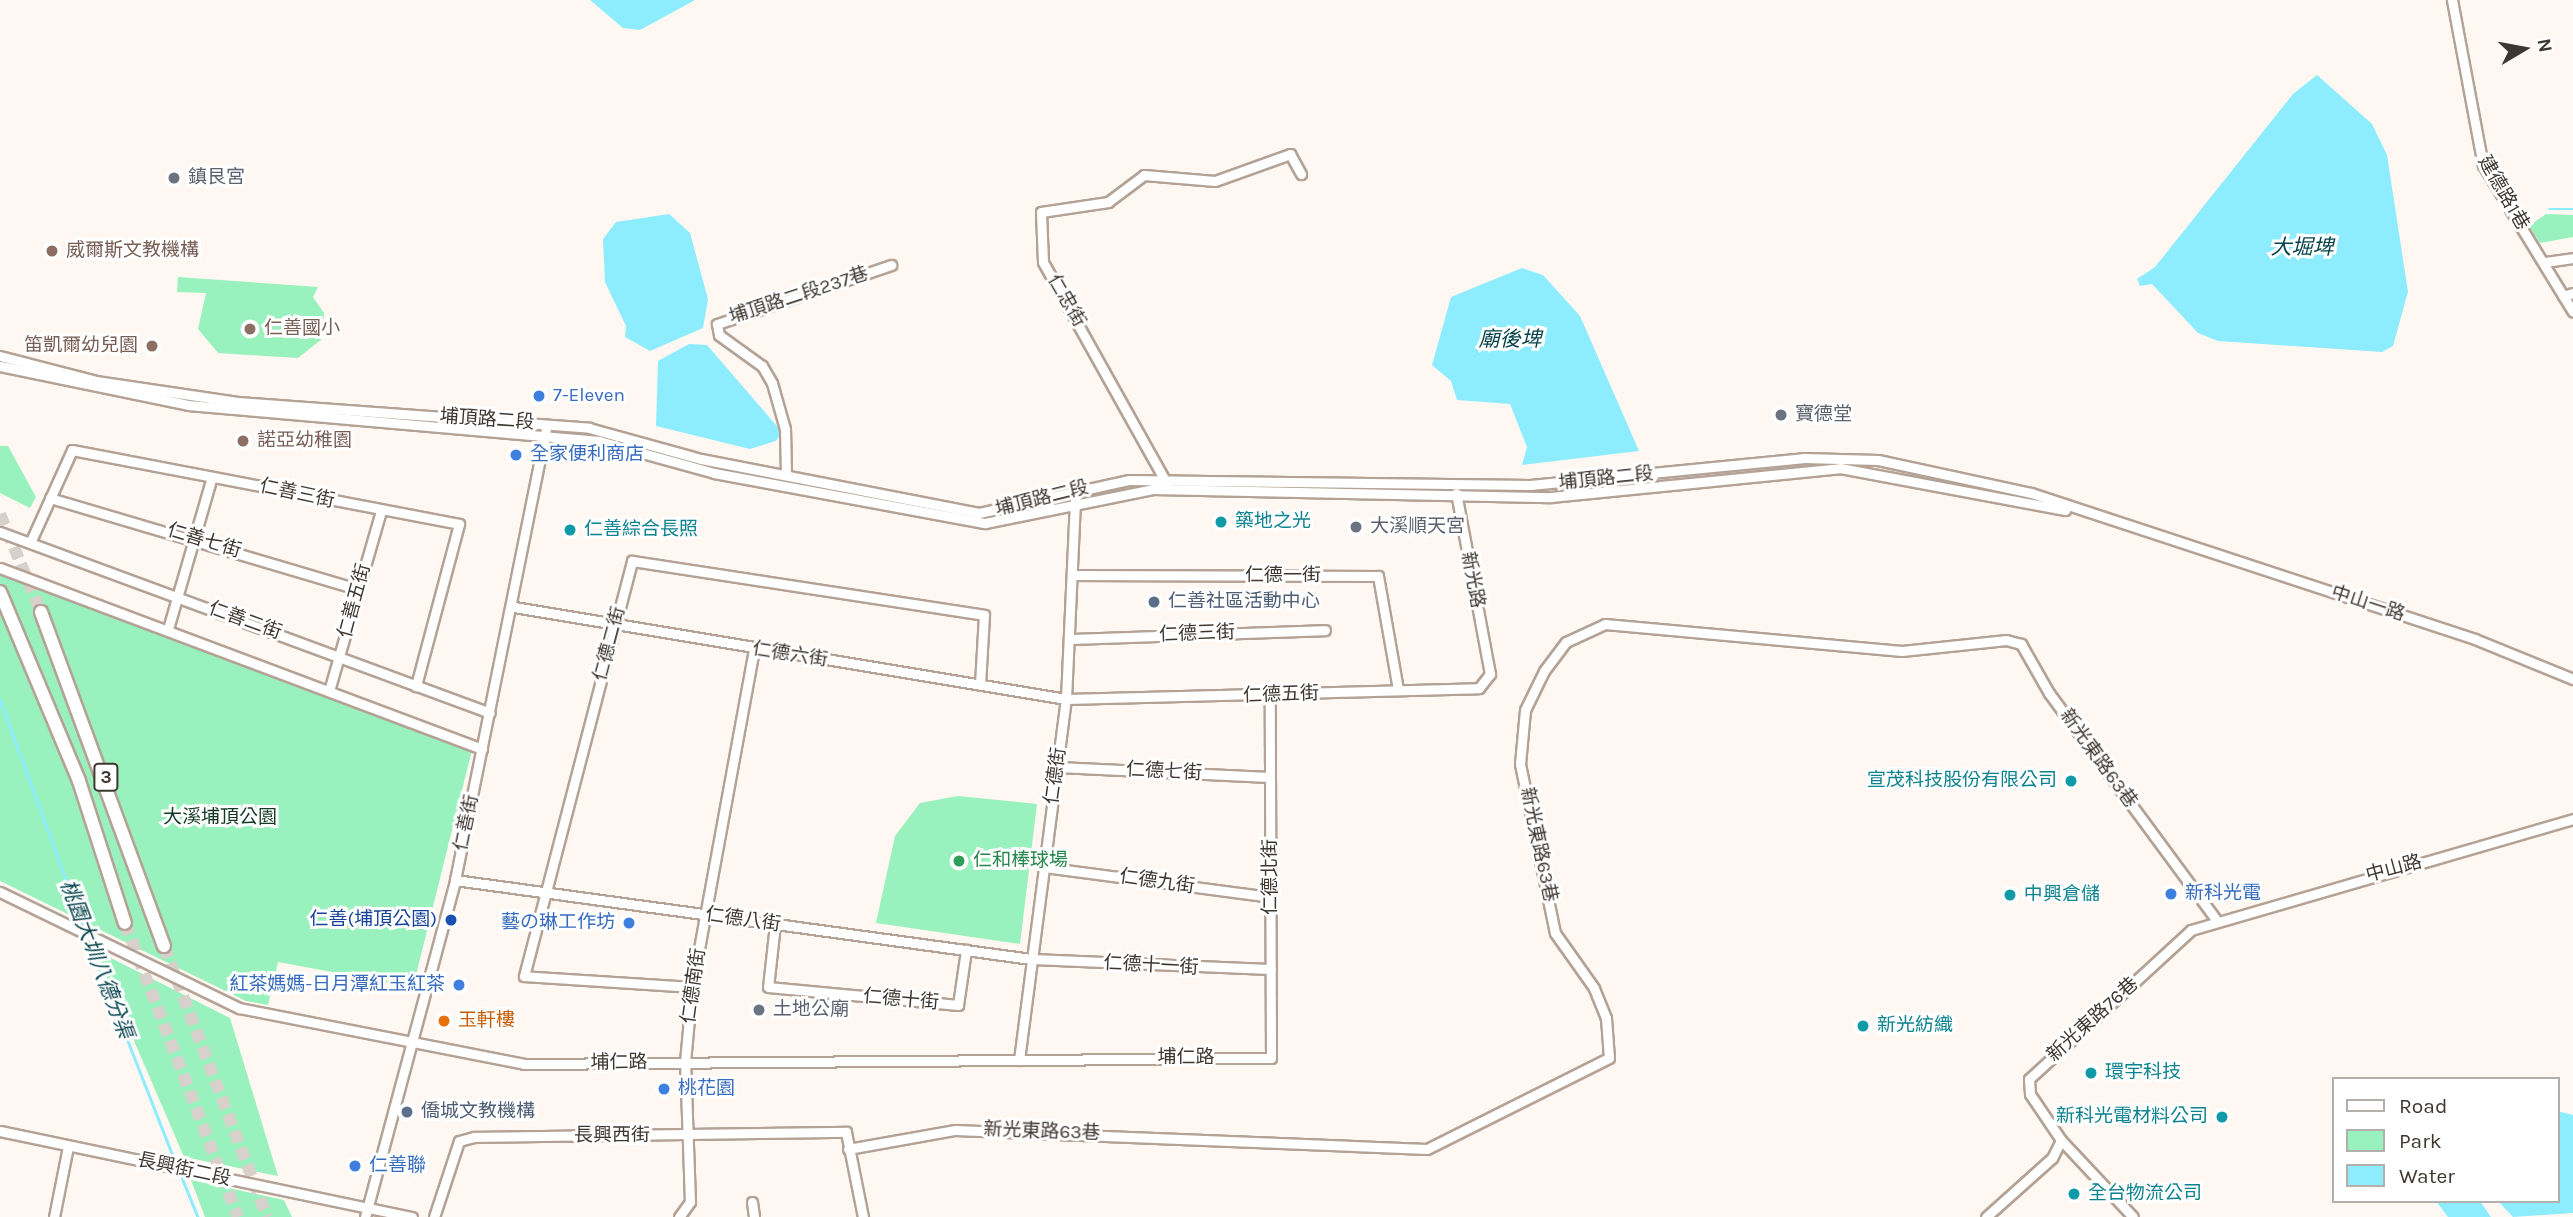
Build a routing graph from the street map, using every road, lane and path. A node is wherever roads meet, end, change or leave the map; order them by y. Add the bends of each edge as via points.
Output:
1 (2452, 0) edge
2 (1301, 174) dead end
3 (2573, 258) edge
4 (2545, 262) junction
5 (891, 265) dead end
6 (2573, 293) edge
7 (2563, 296) junction
8 (2573, 312) edge
9 (1, 363) edge
10 (546, 430) junction
11 (786, 475) junction
12 (212, 477) junction
13 (1167, 484) junction
14 (1075, 491) junction
15 (1456, 491) junction
16 (50, 498) junction
17 (1075, 502) junction
18 (381, 512) junction
19 (0, 532) edge
20 (194, 537) junction
21 (2160, 537) joint
22 (30, 543) junction
23 (0, 568) edge
24 (1072, 575) junction
25 (357, 589) junction
26 (0, 592) edge
27 (178, 597) junction
28 (514, 607) junction
29 (41, 612) tunnel mouth
30 (615, 627) junction
31 (168, 629) junction
32 (1325, 630) dead end
33 (1069, 639) junction
34 (754, 649) junction
35 (341, 656) junction
36 (1490, 674) joint
37 (2573, 679) edge
38 (980, 685) junction
39 (416, 686) junction
40 (1398, 689) junction
41 (330, 691) junction
42 (1270, 696) junction
43 (1066, 699) junction
44 (490, 713) junction
45 (482, 749) junction
46 (1057, 767) junction
47 (1270, 777) junction
48 (2573, 819) edge
49 (1043, 867) junction
50 (455, 880) junction
51 (0, 892) edge
52 (544, 894) junction
53 (1271, 897) junction
54 (705, 915) junction
55 (2215, 918) junction
56 (125, 923) tunnel mouth
57 (775, 925) junction
58 (164, 946) tunnel mouth
59 (966, 950) junction
60 (1031, 958) junction
61 (1271, 969) junction
62 (692, 987) junction
63 (410, 1044) junction
64 (1271, 1058) joint
65 (1019, 1059) junction
66 (685, 1062) junction
67 (0, 1132) edge
68 (689, 1136) junction
69 (2061, 1140) junction
70 (68, 1146) junction
71 (848, 1149) junction
72 (752, 1202) dead end
73 (366, 1213) edge
74 (54, 1217) edge
75 (412, 1217) edge
76 (434, 1217) edge
77 (679, 1217) edge
78 (754, 1217) edge
79 (863, 1217) edge
80 (1986, 1217) edge
81 (2133, 1217) edge

1 - 4 street, 建德路1巷 via 2483,165
2 - 13 street, 仁忠街 via 1290,154 1215,181 1144,175 1108,202 1041,212 1043,262
3 - 4 street
4 - 7 street, 建德路1巷
5 - 11 street, 埔頂路二段237巷 via 717,324 719,335 762,366 772,383 785,429
6 - 7 street
7 - 8 street, 建德路1巷
9 - 10 street, 埔頂路二段 via 188,405
10 - 11 street, 埔頂路二段 via 589,428
10 - 17 street, 埔頂路二段 via 714,473 960,521 1014,520
10 - 28 street, 仁善街
11 - 14 street, 埔頂路二段 via 979,513
12 - 16 street, 仁善三街 via 72,450
12 - 18 street, 仁善三街
12 - 20 street
13 - 14 street, 埔頂路二段
13 - 15 street, 埔頂路二段
13 - 17 street, 埔頂路二段
14 - 17 street, 仁德街
15 - 21 street, 埔頂路二段 via 1550,497 1840,468 2091,514
15 - 36 street, 新光路
16 - 20 street, 仁善七街
16 - 22 street, 仁善三街
17 - 24 street, 仁德街
18 - 25 street, 仁善五街
18 - 39 street, 仁善三街 via 459,524
19 - 22 street, 仁善二街
20 - 25 street, 仁善七街
20 - 27 street
21 - 37 street, 中山一路 via 2475,639
22 - 27 street, 仁善二街
23 - 31 street
24 - 33 street, 仁德街
24 - 40 street, 仁德一街 via 1378,576
25 - 35 street, 仁善五街
26 - 56 highway, 3 via 79,781
27 - 31 street
27 - 35 street, 仁善二街
28 - 30 street, 仁德六街
28 - 44 street, 仁善街
29 - 58 highway, 3
30 - 34 street, 仁德六街
30 - 38 street, 仁德二街 via 632,561 984,615
30 - 52 street, 仁德二街
31 - 41 street
32 - 33 street, 仁德三街
33 - 43 street, 仁德街
34 - 38 street, 仁德六街
34 - 54 street, 仁德南街
35 - 39 street, 仁善二街
35 - 41 street, 仁善五街
36 - 40 street, 仁德五街 via 1479,688
38 - 43 street, 仁德六街
39 - 44 street, 仁善二街
40 - 42 street, 仁德五街
41 - 45 street
42 - 43 street, 仁德五街
42 - 47 street, 仁德北街
43 - 46 street, 仁德街
44 - 45 street, 仁善街
45 - 50 street, 仁善街
46 - 47 street, 仁德七街
46 - 49 street, 仁德街
47 - 53 street, 仁德北街
48 - 55 street, 中山路
49 - 53 street, 仁德九街
49 - 60 street, 仁德街
50 - 52 street, 仁德八街
50 - 63 street, 仁善街
51 - 63 street, 埔仁路 via 239,1008
52 - 54 street, 仁德八街
52 - 62 street, 仁德二街 via 524,976
53 - 61 street, 仁德北街
54 - 57 street, 仁德八街
54 - 62 street, 仁德南街
55 - 69 street, 新光東路76巷 via 2191,930 2029,1079 2031,1094
55 - 71 street, 新光東路63巷 via 2021,644 2006,639 1902,651 1605,624 1566,642 1544,671 1525,710 1520,764 1555,933 1594,988 1606,1018 1609,1058 1427,1149 955,1130
57 - 59 street, 仁德八街
57 - 59 street, 仁德十街 via 768,987 958,1005
59 - 60 street, 仁德八街
60 - 61 street, 仁德十一街
60 - 65 street, 仁德街
61 - 64 street, 仁德北街
62 - 66 street, 仁德南街
63 - 66 street, 埔仁路 via 524,1064
63 - 73 street, 仁善街
64 - 65 street, 埔仁路
65 - 66 street, 埔仁路
66 - 68 street, 仁德南街
67 - 70 street, 長興街二段
68 - 71 street, 長興西街 via 846,1132
68 - 76 street, 長興西街 via 459,1141
68 - 77 street, 仁德南街 via 690,1202
69 - 80 street via 2052,1158
69 - 81 street, 新光東路76巷
70 - 73 street, 長興街二段
70 - 74 street
71 - 79 street
72 - 78 street
73 - 75 street, 長興街二段

